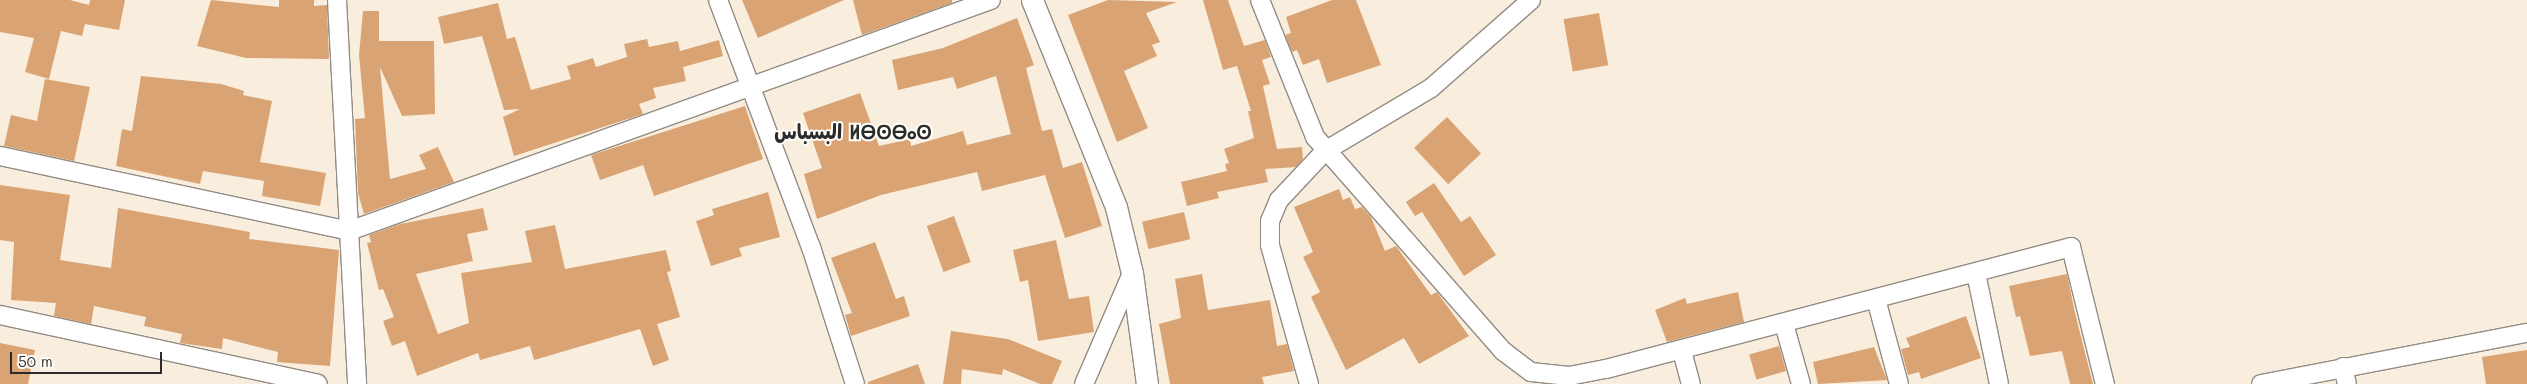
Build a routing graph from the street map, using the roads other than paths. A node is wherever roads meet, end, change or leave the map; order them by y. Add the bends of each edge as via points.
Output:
1 (337, 0) edge
2 (718, 0) edge
3 (991, 0) edge
4 (1032, 0) edge
5 (1260, 0) edge
6 (1531, 0) edge
7 (751, 86) junction
8 (1325, 151) junction
9 (0, 156) edge
10 (349, 231) junction
11 (1132, 273) junction
12 (1976, 273) junction
13 (1876, 299) junction
14 (0, 315) edge
15 (1784, 324) junction
16 (2527, 333) edge
17 (1682, 351) junction
18 (2345, 376) edge
19 (318, 384) edge
20 (357, 384) edge
21 (855, 384) edge
22 (1084, 384) edge
23 (1146, 384) edge
24 (1309, 384) edge
25 (1691, 384) edge
26 (1801, 384) edge
27 (1899, 384) edge
28 (1999, 384) edge
29 (2105, 384) edge
30 (2262, 384) edge

1 - 10 street
2 - 7 street
3 - 7 street
4 - 11 street via 1116,207
5 - 8 street via 1298,103
6 - 8 street via 1431,88
7 - 10 street
7 - 21 street
8 - 17 street via 1503,350 1531,372 1568,376
8 - 24 street via 1279,200 1270,221 1270,245
9 - 10 street
10 - 20 street
11 - 22 street
11 - 23 street
12 - 13 street
12 - 28 street
12 - 29 street via 2071,247
13 - 15 street
13 - 27 street
14 - 19 street
15 - 17 street
15 - 26 street
16 - 18 street
17 - 25 street
18 - 30 street

